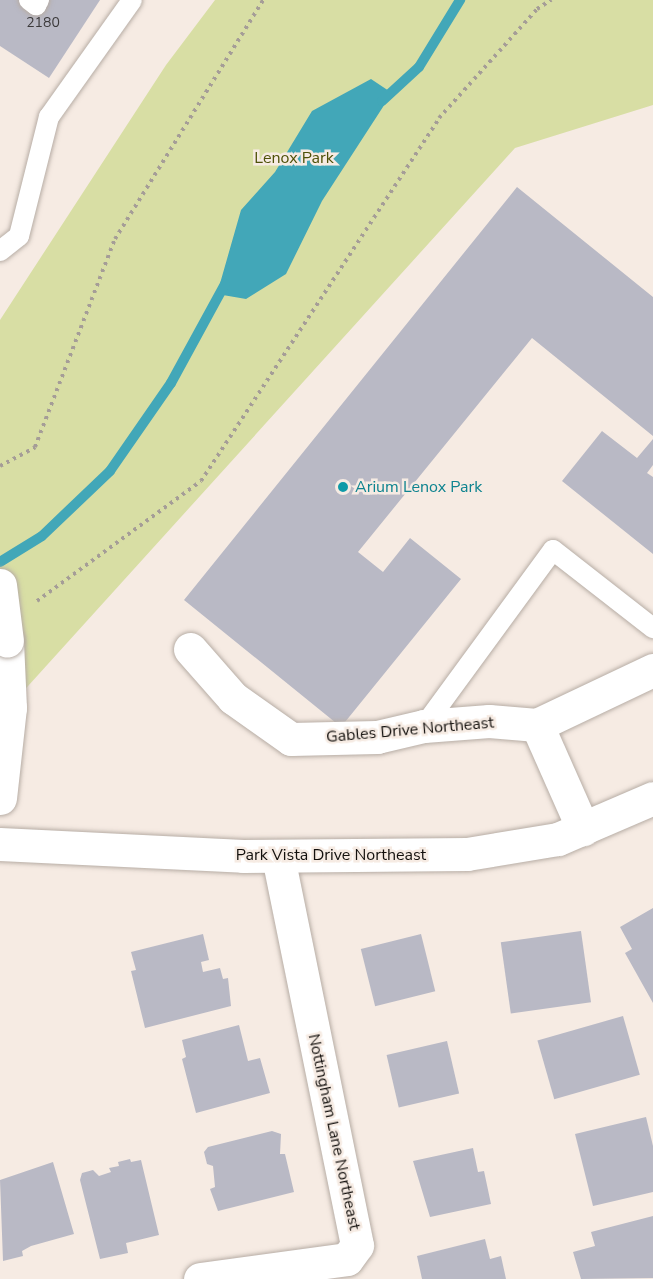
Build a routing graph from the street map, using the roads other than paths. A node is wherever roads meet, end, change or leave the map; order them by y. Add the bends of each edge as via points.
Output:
1 (132, 0) edge
2 (0, 251) edge
3 (0, 585) edge
4 (653, 628) edge
5 (190, 649) dead end
6 (653, 670) edge
7 (537, 725) junction
8 (424, 726) junction
9 (0, 798) edge
10 (653, 798) edge
11 (583, 829) junction
12 (0, 844) edge
13 (278, 857) junction
14 (200, 1279) edge

1 - 2 lane via 49,117 19,236
3 - 9 street, bridge via 10,708
4 - 8 lane via 553,550
5 - 8 street, Gables Drive Northeast via 233,698 291,738 377,736
6 - 7 street, Gables Drive Northeast
7 - 8 street, Gables Drive Northeast via 489,722
7 - 11 street
10 - 11 street, Park Vista Drive Northeast
11 - 13 street, Park Vista Drive Northeast via 558,839 467,854
12 - 13 street, Park Vista Drive Northeast
13 - 14 street, Nottingham Lane Northeast via 357,1245 347,1259

